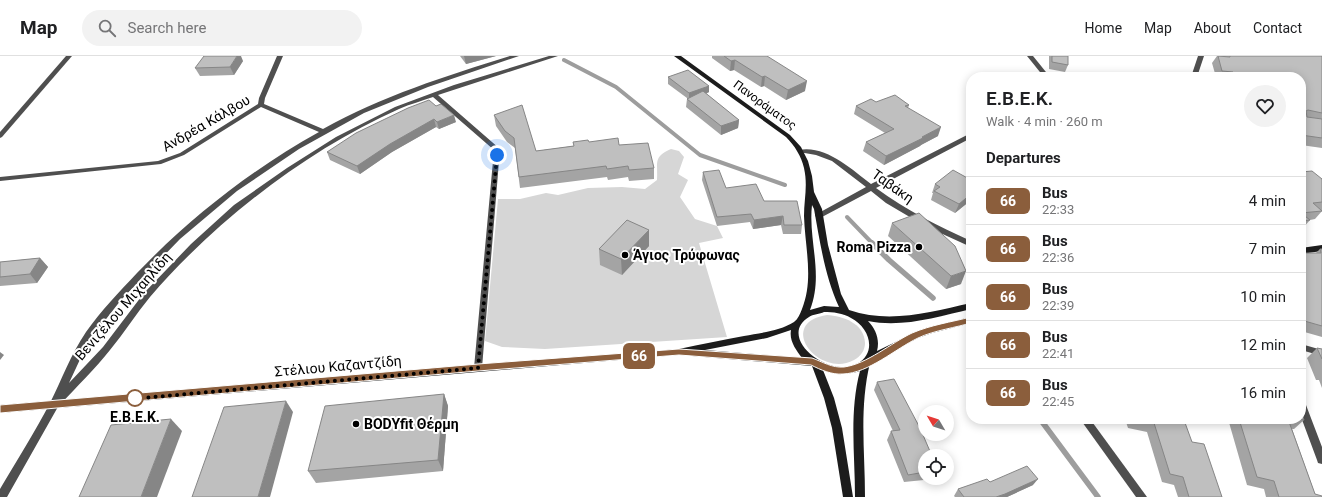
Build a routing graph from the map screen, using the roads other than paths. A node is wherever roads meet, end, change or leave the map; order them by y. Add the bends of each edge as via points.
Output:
1 (69, 56) edge
2 (280, 56) edge
3 (516, 56) edge
4 (555, 56) edge
5 (677, 56) edge
6 (1030, 56) edge
7 (1201, 56) edge
8 (1043, 72) edge
9 (1196, 72) edge
10 (434, 94) junction
11 (261, 105) junction
12 (324, 132) junction
13 (0, 136) edge
14 (966, 138) edge
15 (801, 151) junction
16 (0, 179) edge
17 (870, 188) junction
18 (810, 192) junction
19 (819, 215) junction
20 (966, 242) edge
21 (1322, 248) edge
22 (1306, 250) edge
23 (966, 307) edge
24 (849, 313) junction
25 (800, 321) junction
26 (966, 321) edge
27 (1306, 348) edge
28 (679, 352) junction
29 (1322, 353) edge
30 (868, 361) junction
31 (814, 363) junction
32 (478, 368) junction
33 (54, 406) junction
34 (0, 409) edge
35 (1306, 418) edge
36 (1089, 424) edge
37 (1322, 460) edge
38 (1, 497) edge
39 (848, 497) edge
40 (860, 497) edge
41 (1142, 497) edge

1 - 13 street
2 - 11 street
3 - 12 street, Βενιζέλου Μιχαηλίδη via 409,92
4 - 10 street, Βενιζέλου Μιχαηλίδη
5 - 15 main road, Πανοράματος via 783,132
6 - 8 street
7 - 9 street
10 - 32 street via 498,149
10 - 33 street, Βενιζέλου Μιχαηλίδη via 397,108 338,138 289,169 237,207 194,246 147,295 106,349
11 - 12 street, Ανδρέα Κάλβου
11 - 16 street, Ανδρέα Κάλβου via 182,154 159,163
12 - 33 street, Βενιζέλου Μιχαηλίδη via 231,192 158,255 108,309 88,336
14 - 17 street
15 - 17 street, Ταβάκη via 818,152 834,160
15 - 18 main road, Πανοράματος
17 - 19 street
17 - 20 street, Ταβάκη via 923,221
18 - 19 main road, Πανοράματος
18 - 25 main road, Πανοράματος via 808,214 813,274 810,297
19 - 24 main road, Πανοράματος via 837,294
21 - 22 main road
23 - 24 main road via 915,319 891,320
24 - 25 main road via 824,309 814,311
24 - 30 main road via 864,322 873,335 875,349
25 - 28 main road, Στέλιου Καζαντζίδη via 767,335
25 - 31 main road via 795,334 796,343
26 - 30 main road via 909,338
27 - 29 street
28 - 31 main road, Στέλιου Καζαντζίδη
28 - 32 main road, Στέλιου Καζαντζίδη
30 - 31 main road via 843,371
30 - 40 main road via 858,402
31 - 39 main road via 829,398 837,428
32 - 33 main road, Στέλιου Καζαντζίδη
33 - 34 main road, Στέλιου Καζαντζίδη
33 - 38 street, Βενιζέλου Μιχαηλίδη
35 - 37 street
36 - 41 street

